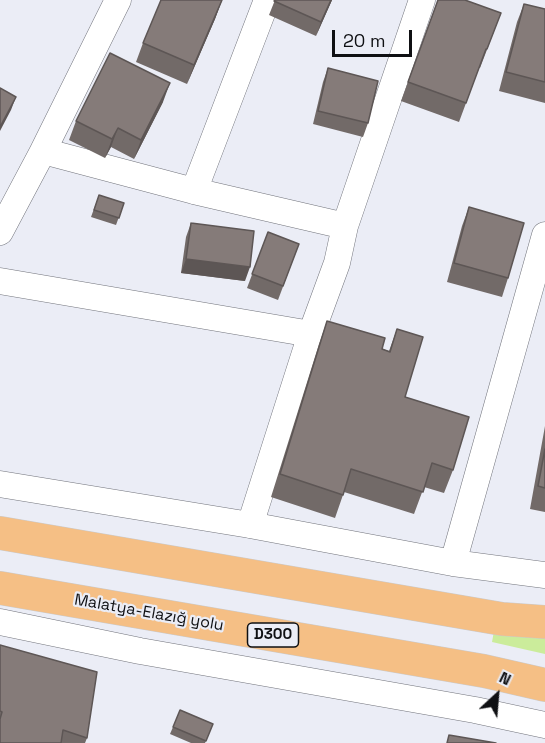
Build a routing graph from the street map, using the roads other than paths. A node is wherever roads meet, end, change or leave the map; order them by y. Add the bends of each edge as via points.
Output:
1 (118, 0) edge
2 (267, 0) edge
3 (422, 0) edge
4 (43, 151) junction
5 (194, 191) junction
6 (345, 226) junction
7 (0, 232) edge
8 (545, 235) edge
9 (0, 281) edge
10 (311, 334) junction
11 (0, 484) edge
12 (250, 525) junction
13 (0, 533) edge
14 (453, 563) junction
15 (545, 574) edge
16 (0, 588) edge
17 (0, 622) edge
18 (545, 622) edge
19 (545, 685) edge
20 (545, 725) edge

1 - 4 street
2 - 5 street
3 - 6 street
4 - 5 street
4 - 7 street
5 - 6 street
6 - 10 street via 337,263
8 - 14 street
9 - 10 street
10 - 12 street
11 - 12 street
12 - 14 street
13 - 18 highway via 502,619
14 - 15 street
16 - 19 highway, Malatya-Elazığ yolu / D300 via 484,671
17 - 20 street

